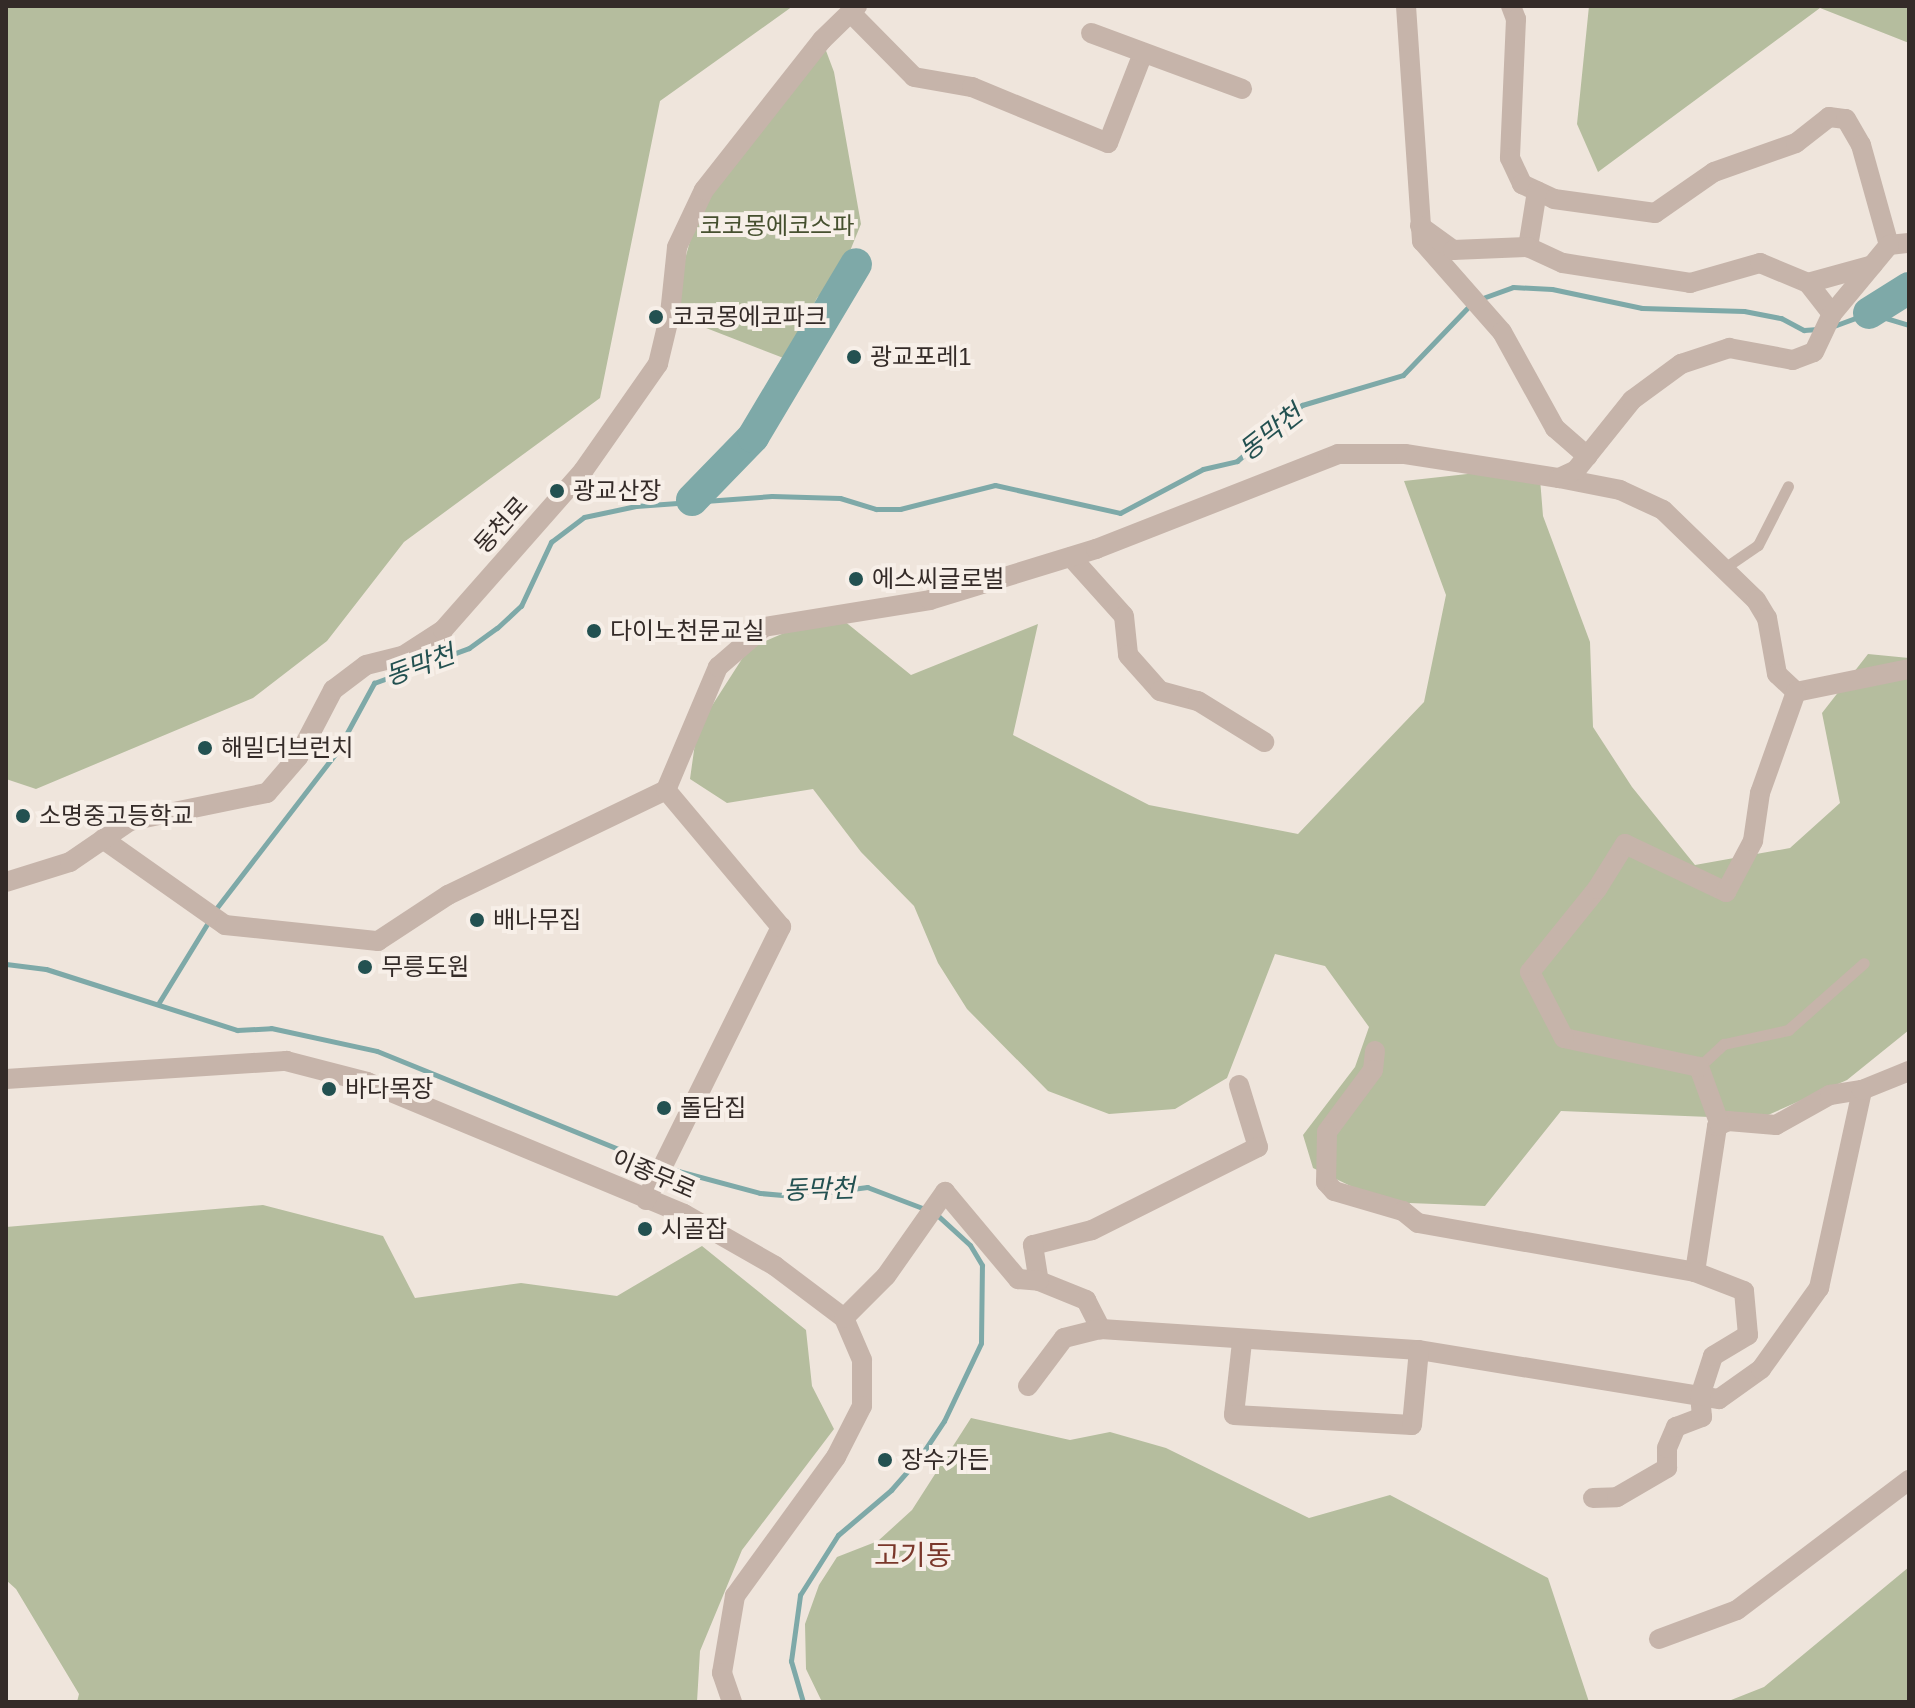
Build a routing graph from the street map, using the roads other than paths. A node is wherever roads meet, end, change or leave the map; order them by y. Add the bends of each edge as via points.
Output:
1 (1406, 6) edge
2 (1511, 6) edge
3 (854, 9) edge
4 (1091, 33) dead end
5 (1142, 56) junction
6 (1242, 89) dead end
7 (1537, 191) junction
8 (1420, 226) junction
9 (1899, 244) edge
10 (1528, 247) junction
11 (1873, 265) junction
12 (1808, 283) junction
13 (1832, 314) junction
14 (1587, 456) junction
15 (1559, 478) junction
16 (1788, 486) dead end
17 (1071, 557) junction
18 (1723, 569) junction
19 (1909, 669) edge
20 (1796, 692) junction
21 (1264, 742) dead end
22 (666, 790) junction
23 (103, 839) junction
24 (6, 882) edge
25 (1864, 963) dead end
26 (1375, 1051) dead end
27 (1699, 1067) junction
28 (1909, 1071) edge
29 (6, 1079) edge
30 (1239, 1085) dead end
31 (1862, 1090) junction
32 (1720, 1125) junction
33 (646, 1200) junction
34 (1695, 1272) junction
35 (1039, 1281) junction
36 (844, 1318) junction
37 (1101, 1329) junction
38 (1242, 1342) junction
39 (1419, 1350) junction
40 (1028, 1386) dead end
41 (1700, 1396) junction
42 (1909, 1480) edge
43 (1593, 1498) dead end
44 (1659, 1639) dead end
45 (732, 1702) edge

1 - 8 street via 1420,159
2 - 7 street via 1516,19 1510,158 1522,184
3 - 5 street via 914,77 972,87 1108,143
3 - 23 street, 동천로 via 822,40 704,190 677,247 658,364 583,471 443,630 403,656 366,665 333,690 298,757 267,793 130,821
4 - 5 street
5 - 6 street
7 - 9 street via 1622,212 1655,213 1714,172 1796,143 1829,117 1846,119
7 - 10 street
8 - 10 street via 1453,250
8 - 14 street via 1422,241 1502,332 1555,428
9 - 11 street
10 - 12 street via 1563,263 1690,283 1760,263
11 - 12 street
11 - 13 street
12 - 13 street
13 - 14 street via 1814,352 1793,360 1729,348 1681,364 1632,400
14 - 15 street via 1576,470
15 - 17 street via 1405,454 1338,454
15 - 18 street via 1620,490 1663,510
16 - 18 lane via 1758,545
17 - 21 street via 1124,616 1128,655 1160,691 1198,701
17 - 22 street via 930,600 764,627 718,667
18 - 20 street via 1762,609 1777,674
19 - 20 street
20 - 27 street via 1760,793 1753,841 1726,892 1625,844 1530,972 1564,1038
22 - 23 street via 448,895 378,941 222,923
22 - 33 street via 781,927
23 - 24 street, 동천로 via 70,862
25 - 27 lane via 1788,1030 1724,1044
26 - 34 street via 1373,1070 1327,1132 1326,1182 1334,1191 1403,1211 1418,1223
27 - 32 street
28 - 31 street
29 - 33 street, 이종무로 via 286,1061 367,1082
30 - 35 street via 1258,1147 1092,1230 1033,1245
31 - 32 street via 1830,1095 1776,1125
31 - 41 street via 1819,1288 1761,1369 1719,1399
32 - 34 street
33 - 36 street, 이종무로 via 684,1214 775,1266
34 - 41 street via 1744,1291 1748,1335 1713,1356
35 - 36 street via 1018,1279 945,1192 886,1276
35 - 37 street via 1086,1300
36 - 45 street, 이종무로 via 862,1360 862,1406 836,1457 735,1596 722,1673
37 - 38 street
37 - 40 street via 1064,1338
38 - 39 street
38 - 39 street via 1234,1415 1412,1425
39 - 41 street
41 - 43 street via 1702,1417 1676,1427 1667,1448 1667,1468 1617,1497
42 - 44 street via 1737,1610

